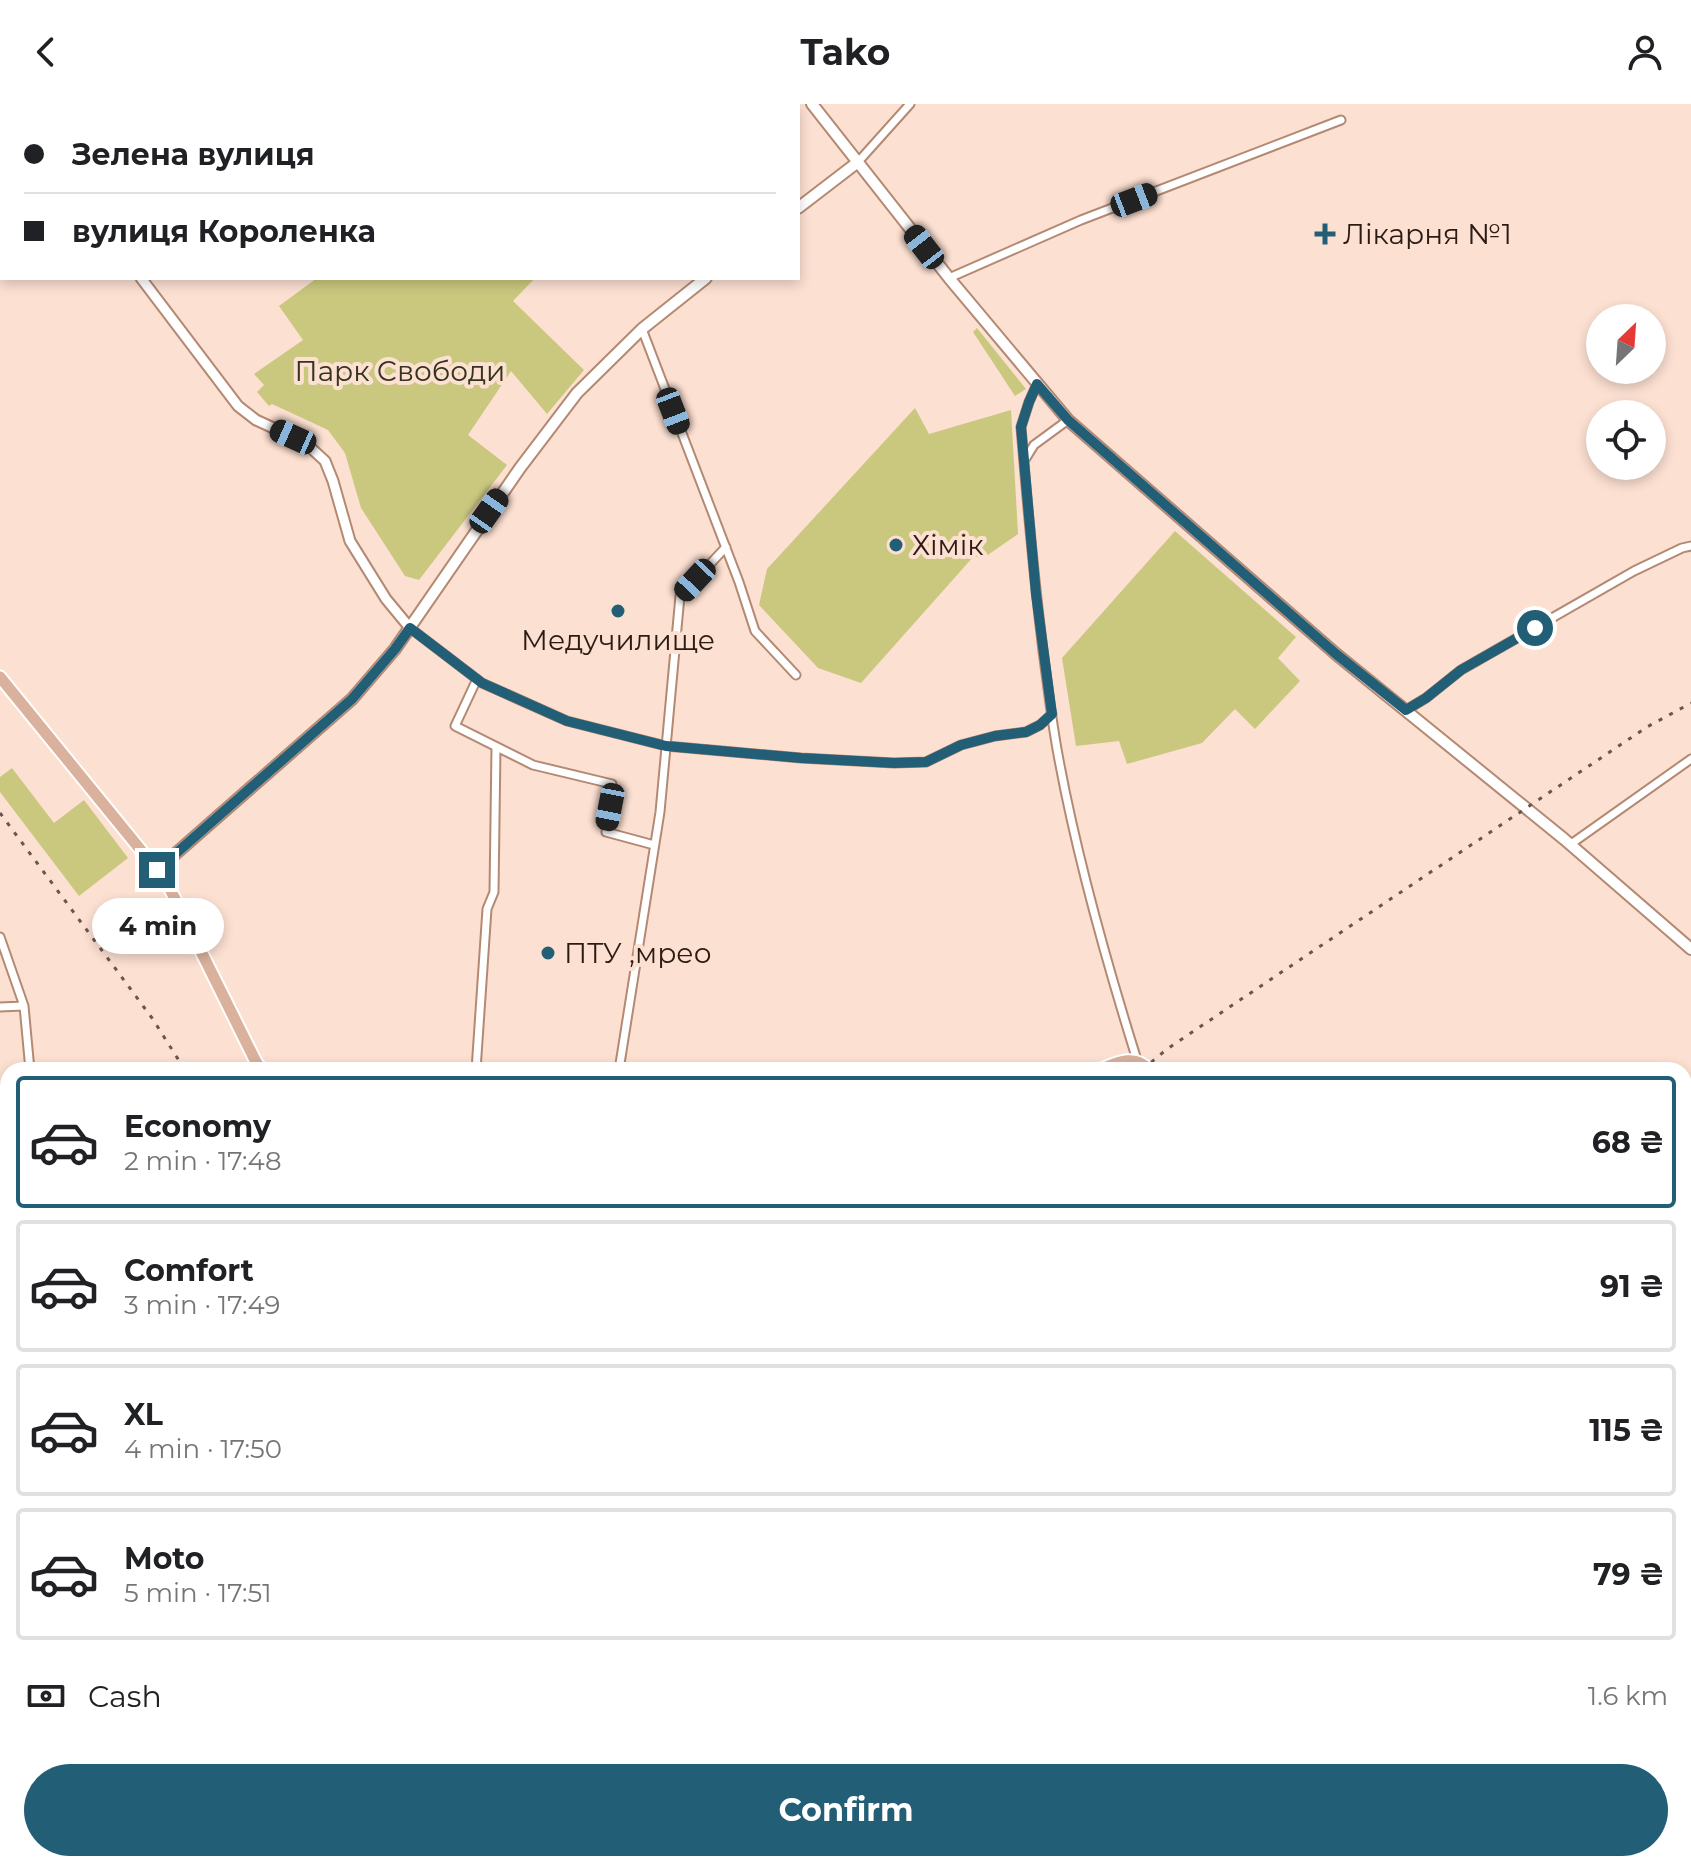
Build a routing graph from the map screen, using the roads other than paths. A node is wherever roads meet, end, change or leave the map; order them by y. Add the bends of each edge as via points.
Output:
1 (812, 104) edge
2 (910, 104) edge
3 (1341, 120) dead end
4 (858, 162) junction
5 (800, 206) edge
6 (949, 278) junction
7 (143, 280) edge
8 (703, 280) edge
9 (642, 329) junction
10 (1037, 384) junction
11 (1068, 420) junction
12 (1025, 460) junction
13 (1691, 546) edge
14 (726, 547) junction
15 (410, 628) junction
16 (796, 675) dead end
17 (0, 677) edge
18 (477, 679) junction
19 (1406, 710) junction
20 (1052, 714) junction
21 (666, 746) junction
22 (496, 750) junction
23 (1691, 759) edge
24 (1571, 844) junction
25 (654, 845) junction
26 (157, 870) junction
27 (0, 937) edge
28 (1691, 949) edge
29 (24, 1006) junction
30 (0, 1007) edge
31 (1137, 1060) junction
32 (29, 1062) edge
33 (256, 1062) edge
34 (477, 1062) edge
35 (620, 1062) edge
36 (1122, 1062) edge
37 (1140, 1062) edge

1 - 4 main road
2 - 4 street
3 - 6 street via 1081,220
4 - 5 main road
4 - 6 main road
6 - 10 main road
7 - 15 street via 238,406 325,461 350,541
8 - 9 main road
9 - 14 street
9 - 15 main road via 577,393
10 - 11 main road
10 - 12 street via 1021,427
11 - 12 street via 1034,445
11 - 19 main road
12 - 20 street
13 - 19 street via 1634,571 1461,670
14 - 16 street via 755,631
14 - 21 street via 680,596
15 - 18 street
15 - 26 main road via 352,699
17 - 26 main road
18 - 21 street via 567,721
18 - 22 street via 455,726
19 - 24 main road
20 - 21 street via 1026,732 961,745 926,762
20 - 31 street via 1087,888
21 - 25 street
22 - 25 street via 612,784 606,832
22 - 34 street via 494,892 487,909
23 - 24 street
24 - 28 main road
25 - 35 street
26 - 33 main road
27 - 29 street
29 - 30 street
29 - 32 street
31 - 36 main road
31 - 37 main road

